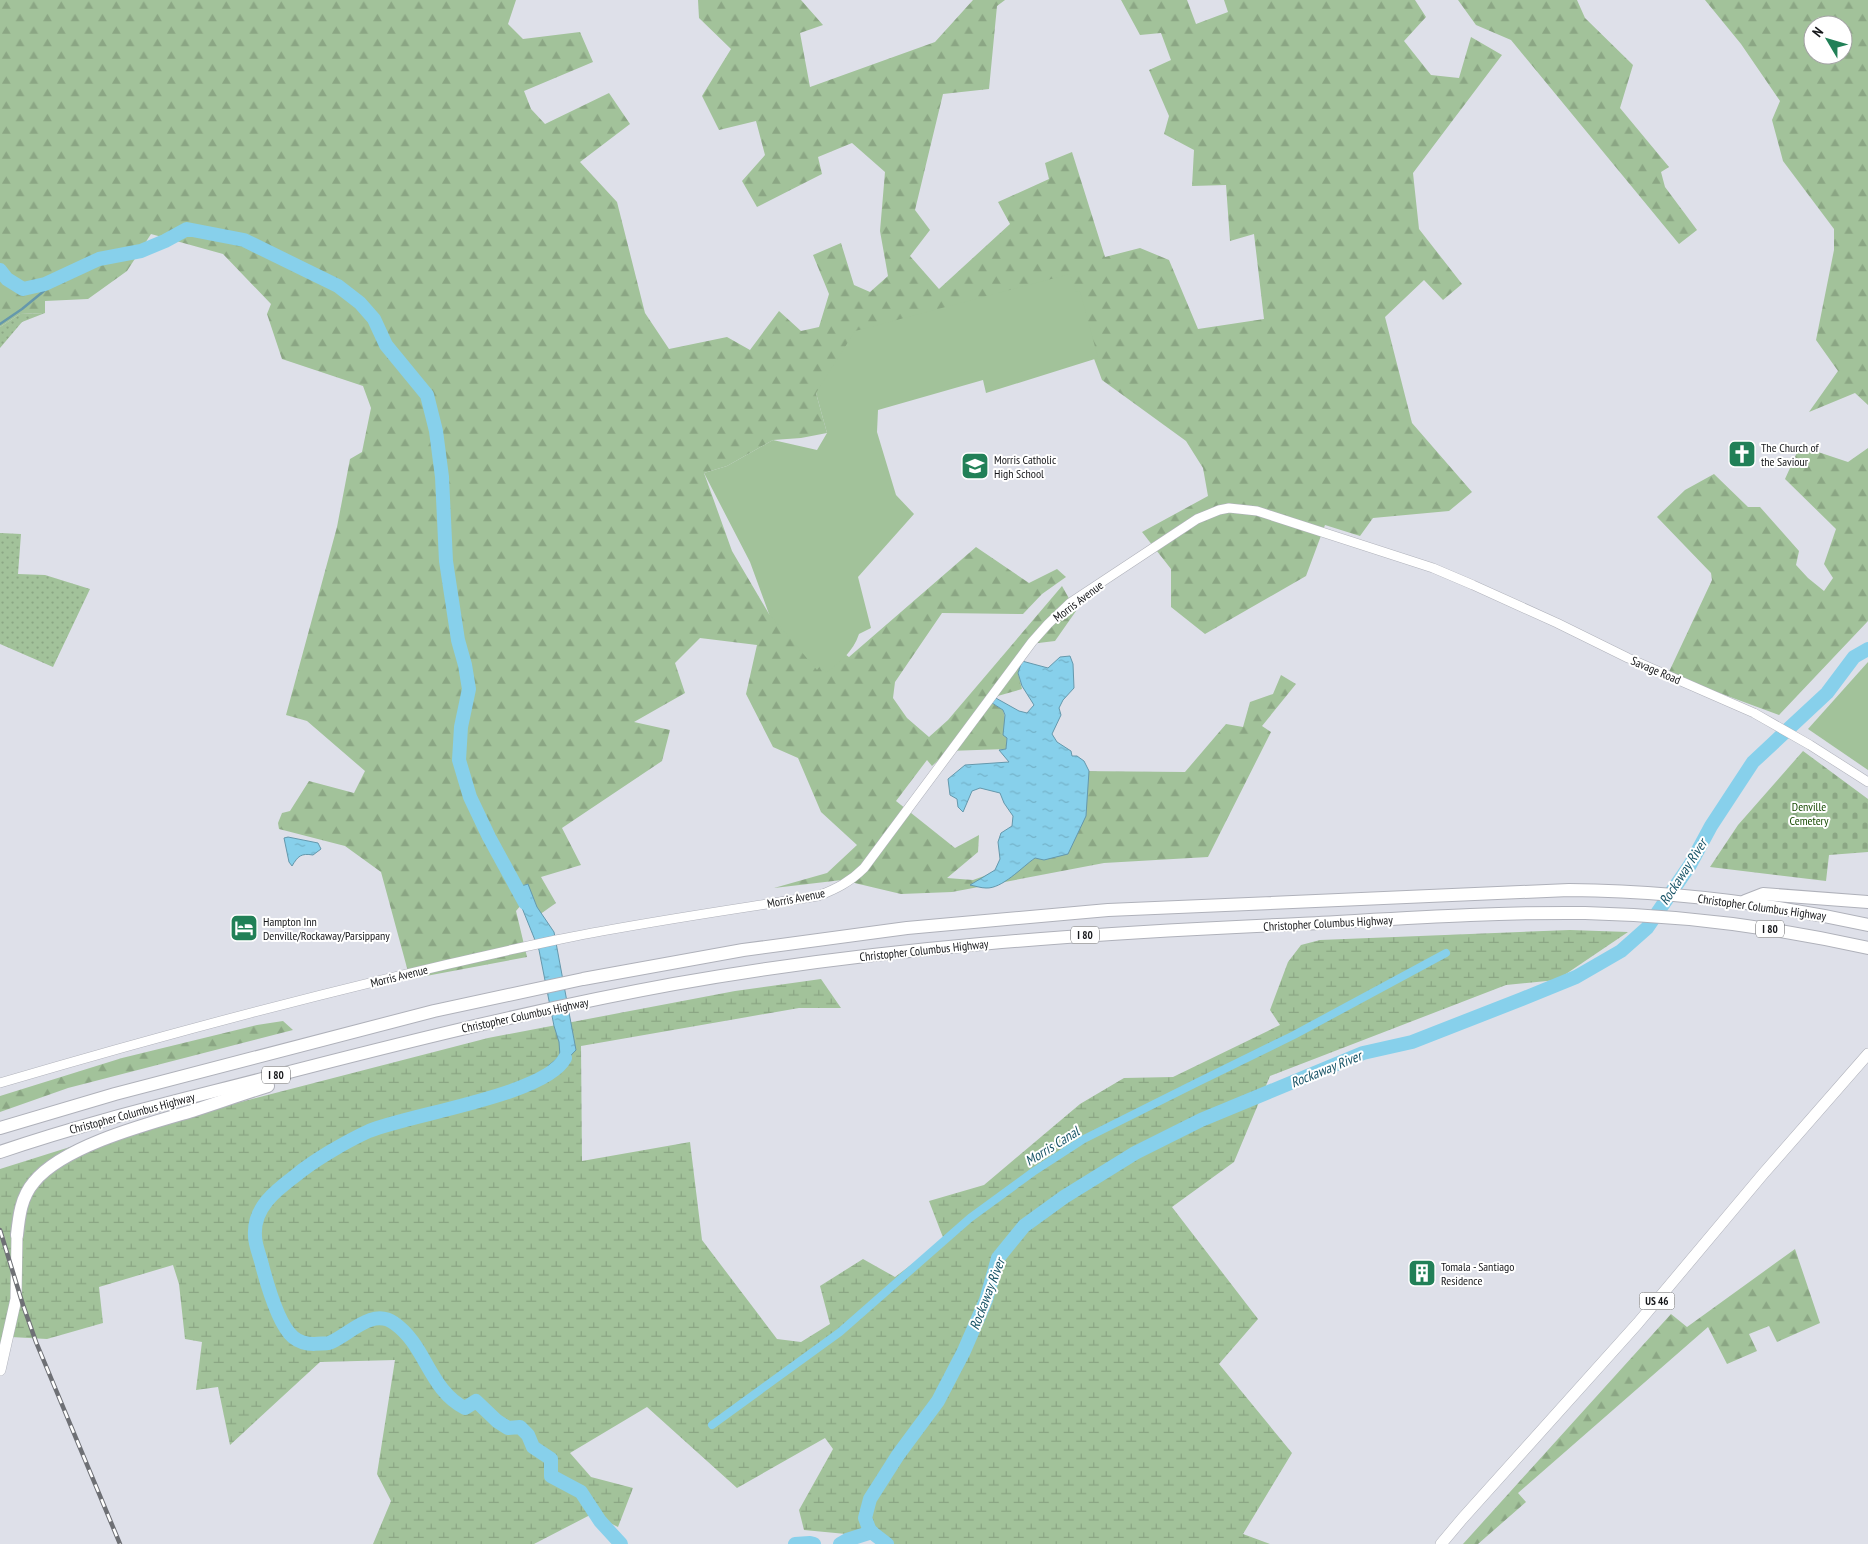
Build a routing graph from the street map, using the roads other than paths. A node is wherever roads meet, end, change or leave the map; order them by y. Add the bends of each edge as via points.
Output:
1 (1438, 570) joint
2 (1868, 782) edge
3 (1743, 902) junction
4 (1868, 902) edge
5 (1868, 925) edge
6 (1868, 948) edge
7 (383, 1047) junction
8 (1868, 1054) edge
9 (0, 1084) edge
10 (0, 1128) edge
11 (5, 1151) edge
12 (17, 1235) joint
13 (0, 1370) edge
14 (1441, 1544) edge

1 - 2 street, Savage Road via 1754,713
1 - 9 street, Morris Avenue via 1257,511 1230,508 1206,514 1070,603 1048,624 869,862 837,889 818,896 557,940 420,970 100,1054
3 - 4 highway via 1763,894
3 - 5 highway, Christopher Columbus Highway / I 80
3 - 10 highway, Christopher Columbus Highway / I 80 via 1637,892 1529,891 1108,910 816,939 674,961 526,990 106,1096
6 - 7 highway, Christopher Columbus Highway / I 80 via 1783,931 1672,917 1605,914 1184,929 1004,941 790,966 544,1010
7 - 11 highway, Christopher Columbus Highway / I 80 via 123,1115
7 - 12 highway via 82,1148 46,1170 27,1190
8 - 14 main road, US 46 via 1650,1309
12 - 13 main road via 16,1299

